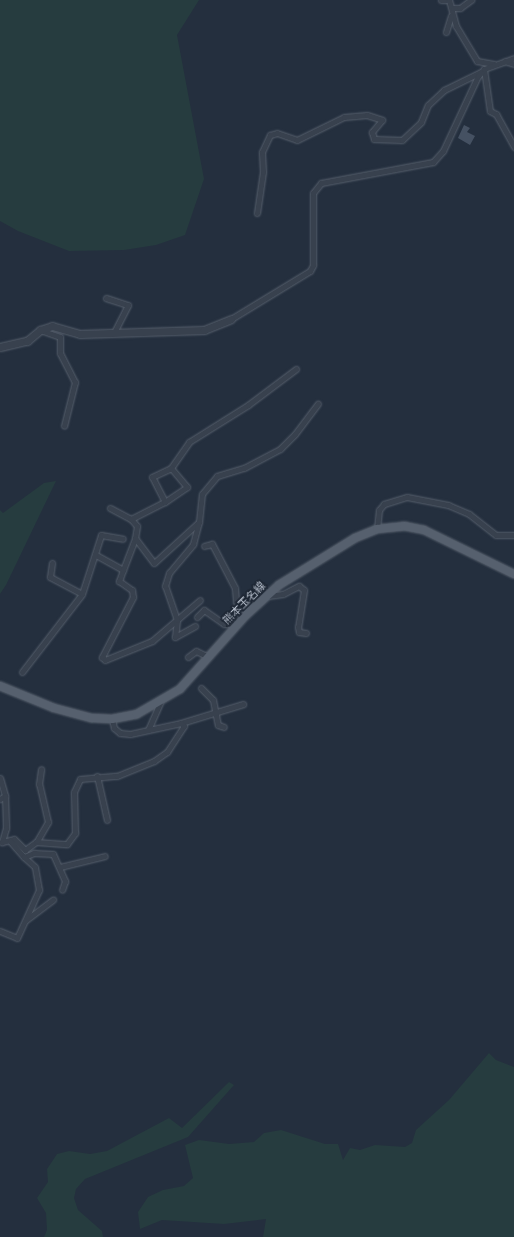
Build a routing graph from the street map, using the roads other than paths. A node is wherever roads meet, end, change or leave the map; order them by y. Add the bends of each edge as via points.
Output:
1 (441, 0) edge
2 (446, 0) edge
3 (449, 0) edge
4 (471, 0) edge
5 (452, 11) junction
6 (446, 32) dead end
7 (514, 58) edge
8 (505, 61) junction
9 (495, 64) junction
10 (514, 64) edge
11 (483, 70) junction
12 (514, 146) edge
13 (257, 213) dead end
14 (106, 298) dead end
15 (230, 319) joint
16 (40, 330) junction
17 (114, 333) junction
18 (0, 347) edge
19 (296, 369) dead end
20 (318, 404) dead end
21 (64, 426) dead end
22 (171, 468) junction
23 (165, 502) junction
24 (110, 508) dead end
25 (131, 519) junction
26 (199, 522) junction
27 (377, 529) junction
28 (514, 535) edge
29 (135, 538) junction
30 (123, 539) dead end
31 (204, 546) dead end
32 (96, 555) junction
33 (52, 562) dead end
34 (123, 570) junction
35 (514, 574) edge
36 (82, 594) junction
37 (265, 596) junction
38 (200, 600) dead end
39 (197, 617) dead end
40 (177, 620) junction
41 (238, 623) junction
42 (196, 626) dead end
43 (306, 633) dead end
44 (188, 657) dead end
45 (209, 657) junction
46 (22, 672) dead end
47 (0, 686) edge
48 (201, 688) dead end
49 (160, 703) junction
50 (243, 704) dead end
51 (216, 711) junction
52 (112, 719) junction
53 (181, 723) junction
54 (224, 727) dead end
55 (148, 730) junction
56 (41, 769) dead end
57 (96, 776) junction
58 (0, 778) edge
59 (2, 797) edge
60 (107, 820) dead end
61 (10, 841) junction
62 (36, 842) junction
63 (1, 843) edge
64 (105, 856) dead end
65 (24, 857) junction
66 (60, 867) junction
67 (62, 890) dead end
68 (53, 900) dead end
69 (26, 920) junction
70 (0, 931) edge

1 - 2 street
3 - 5 street
4 - 5 street
5 - 6 street
5 - 9 street via 456,26 477,61
7 - 8 street
8 - 9 street
8 - 10 street
9 - 11 street
11 - 12 street via 490,111 496,114
11 - 13 street via 444,90 428,105 421,122 402,140 374,139 372,132 382,120 356,115 344,117 297,140 277,133 270,135 262,152 263,172
11 - 15 street via 443,151 433,162 321,183 313,192 313,265 310,271
14 - 17 street via 128,305
15 - 17 street via 204,330
16 - 17 street via 52,326 80,334
16 - 18 street via 27,341
16 - 21 street via 60,337 60,353 75,382
19 - 22 street via 248,405 189,442
20 - 26 street via 280,449 244,468 217,476 202,494
22 - 23 street via 152,477
22 - 23 street via 187,487
23 - 25 street
24 - 25 street
25 - 29 street via 137,526
26 - 29 street via 154,562
26 - 40 street via 193,544 169,573 165,586
27 - 28 street via 379,510 384,504 407,497 448,505 469,514 496,535
27 - 35 main road, 熊本玉名線 via 404,526 424,530
27 - 37 main road, 熊本玉名線 via 355,538 300,570
29 - 34 street
30 - 32 street via 101,535
31 - 41 street via 212,544 235,588
32 - 34 street
32 - 36 street
33 - 36 street via 50,577 66,588
34 - 40 street via 119,581 132,590 133,597 102,656 105,660 152,641
36 - 46 street
37 - 41 main road, 熊本玉名線
37 - 43 street via 283,594 299,586 304,590 298,627 299,632
38 - 40 street
39 - 41 street via 204,610 224,624
40 - 42 street via 175,637
41 - 45 main road, 熊本玉名線
44 - 45 street via 196,651
45 - 49 main road, 熊本玉名線 via 180,689
47 - 52 main road, 熊本玉名線 via 72,714
48 - 51 street via 213,700
49 - 52 main road, 熊本玉名線 via 137,714
49 - 55 street
50 - 51 street
51 - 53 street
51 - 54 street via 218,725
52 - 55 street via 114,728 120,732
53 - 55 street
53 - 57 street via 184,726 176,741 154,761 117,776
56 - 62 street via 39,784 48,822 46,830
57 - 60 street
57 - 62 street via 80,779 76,784 75,833 71,840 63,846
58 - 59 street
59 - 63 street via 6,828
61 - 62 street via 14,839 25,850
61 - 63 street
61 - 65 street
64 - 66 street
65 - 66 street via 34,853 53,854
65 - 69 street via 35,867 39,890
66 - 67 street via 66,881
68 - 69 street
69 - 70 street via 17,938

